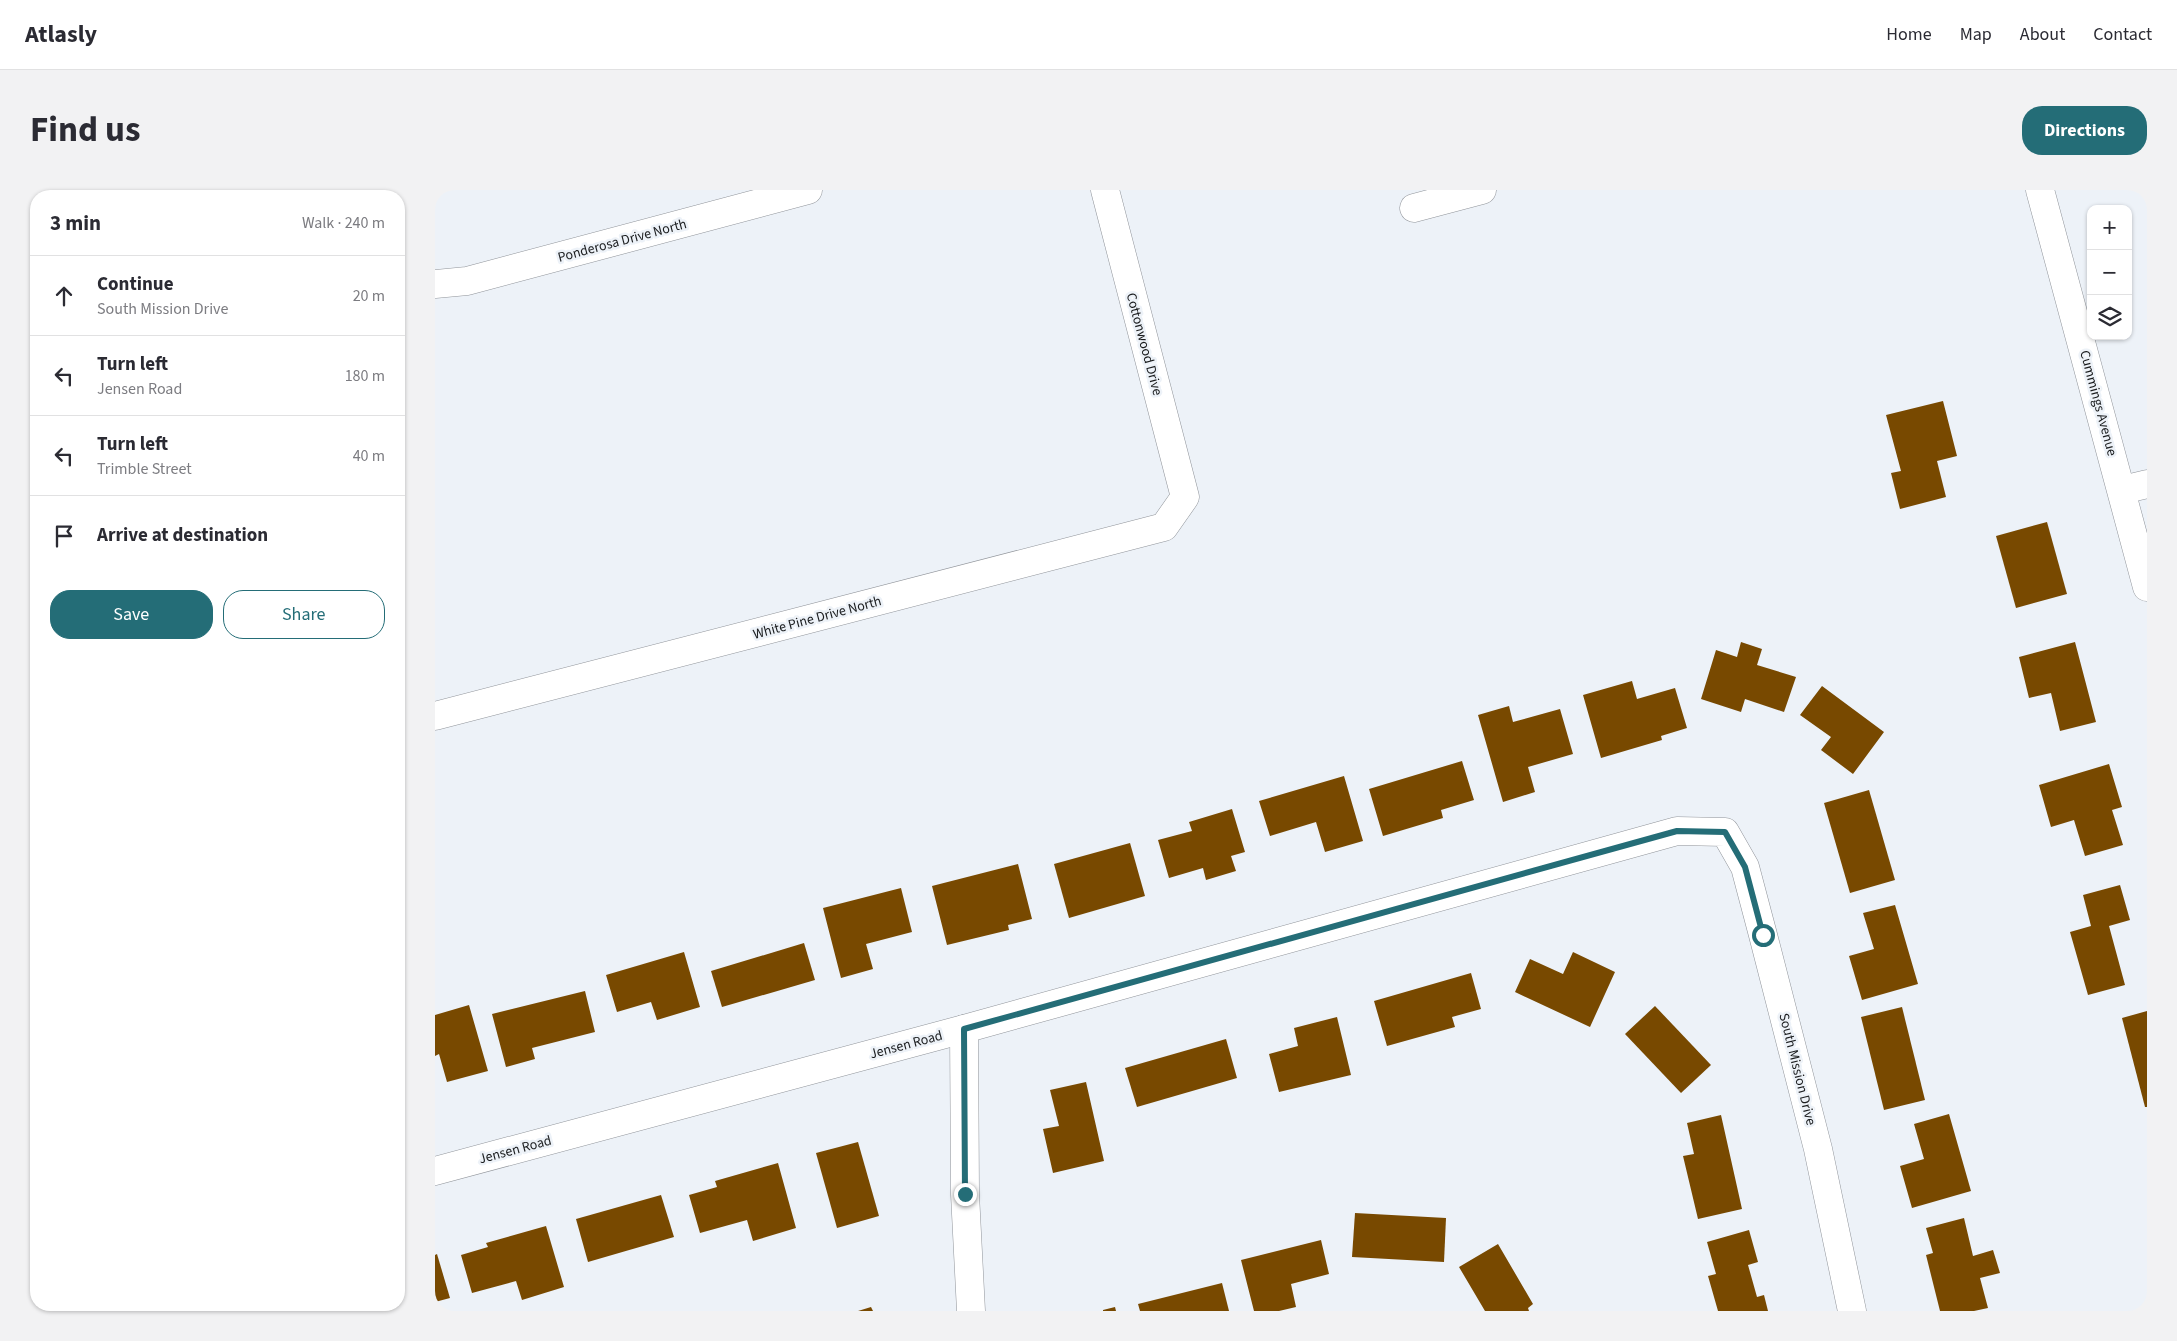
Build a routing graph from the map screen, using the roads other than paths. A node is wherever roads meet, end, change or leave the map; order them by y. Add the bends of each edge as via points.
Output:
1 (808, 190) edge
2 (1105, 190) edge
3 (1482, 190) edge
4 (2040, 190) edge
5 (1413, 208) dead end
6 (435, 284) edge
7 (2134, 487) edge
8 (1185, 497) joint
9 (2147, 587) edge
10 (435, 716) edge
11 (1725, 832) joint
12 (964, 1029) junction
13 (435, 1170) edge
14 (971, 1311) edge
15 (1852, 1311) edge

1 - 6 street, Ponderosa Drive North via 467,281
2 - 8 street, Cottonwood Drive
3 - 5 street
4 - 7 street, Cummings Avenue
7 - 9 street, Cummings Avenue
8 - 10 street, White Pine Drive North via 1163,527
11 - 12 street, Jensen Road via 1677,831
11 - 15 street, South Mission Drive via 1745,867 1818,1149
12 - 13 street, Jensen Road
12 - 14 street via 965,1194

